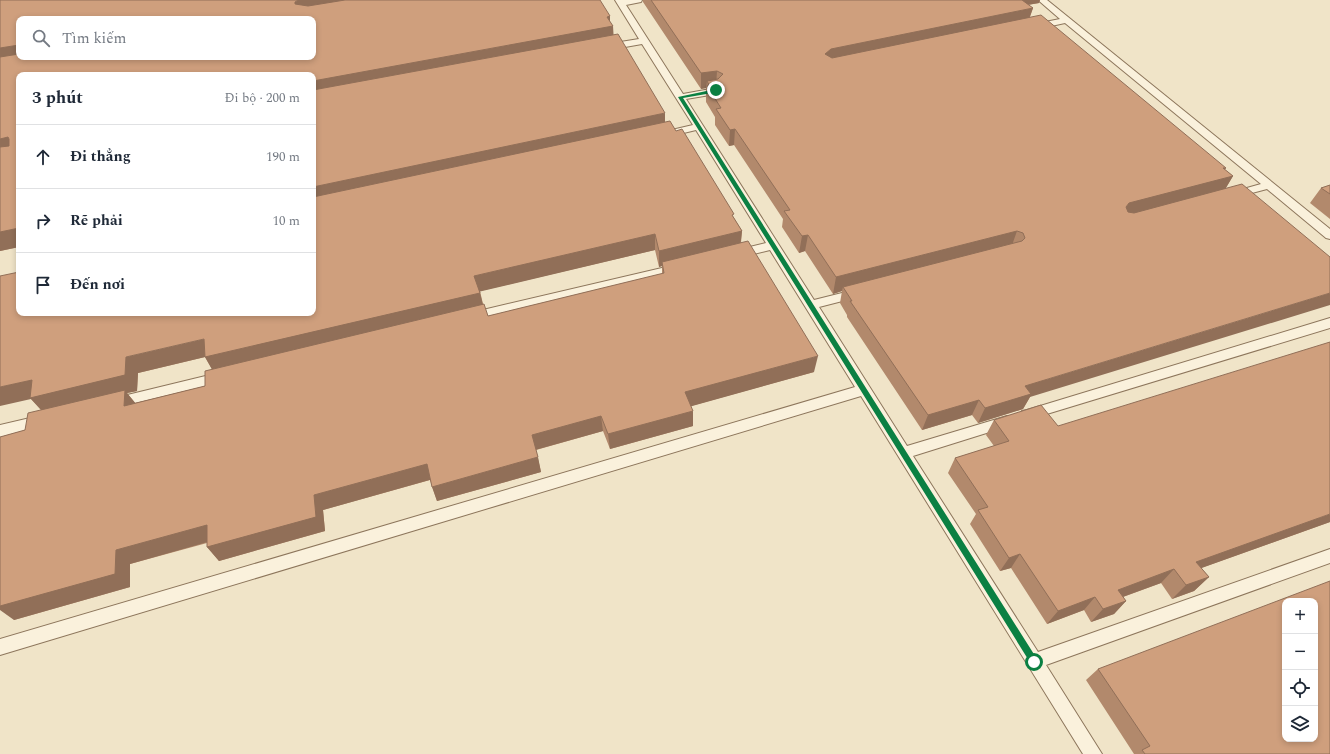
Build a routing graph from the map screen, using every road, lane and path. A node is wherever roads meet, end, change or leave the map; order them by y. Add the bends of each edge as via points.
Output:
1 (638, 0) edge
2 (1042, 0) edge
3 (620, 2) edge
4 (1067, 20) junction
5 (1021, 29) edge
6 (644, 41) junction
7 (598, 49) edge
8 (716, 90) edge
9 (680, 97) junction
10 (698, 127) junction
11 (660, 135) edge
12 (1270, 185) junction
13 (1224, 198) edge
14 (1330, 235) edge
15 (773, 245) junction
16 (726, 256) edge
17 (688, 266) edge
18 (873, 289) edge
19 (811, 305) junction
20 (456, 321) edge
21 (1330, 324) edge
22 (232, 375) edge
23 (864, 390) junction
24 (100, 407) edge
25 (54, 418) edge
26 (0, 431) edge
27 (903, 453) junction
28 (1330, 556) edge
29 (0, 647) edge
30 (1034, 662) junction
31 (1093, 754) edge

1 - 3 lane
2 - 4 lane
3 - 6 lane
4 - 5 lane
4 - 12 lane
6 - 7 lane
6 - 9 lane
8 - 9 lane
9 - 10 lane
10 - 11 lane
10 - 15 lane
12 - 13 lane
12 - 14 lane
15 - 16 lane
15 - 19 lane
17 - 20 lane
18 - 19 lane
19 - 23 lane
21 - 27 lane
22 - 24 lane
23 - 27 lane
23 - 29 lane
25 - 26 lane
27 - 30 lane
28 - 30 lane
30 - 31 lane

